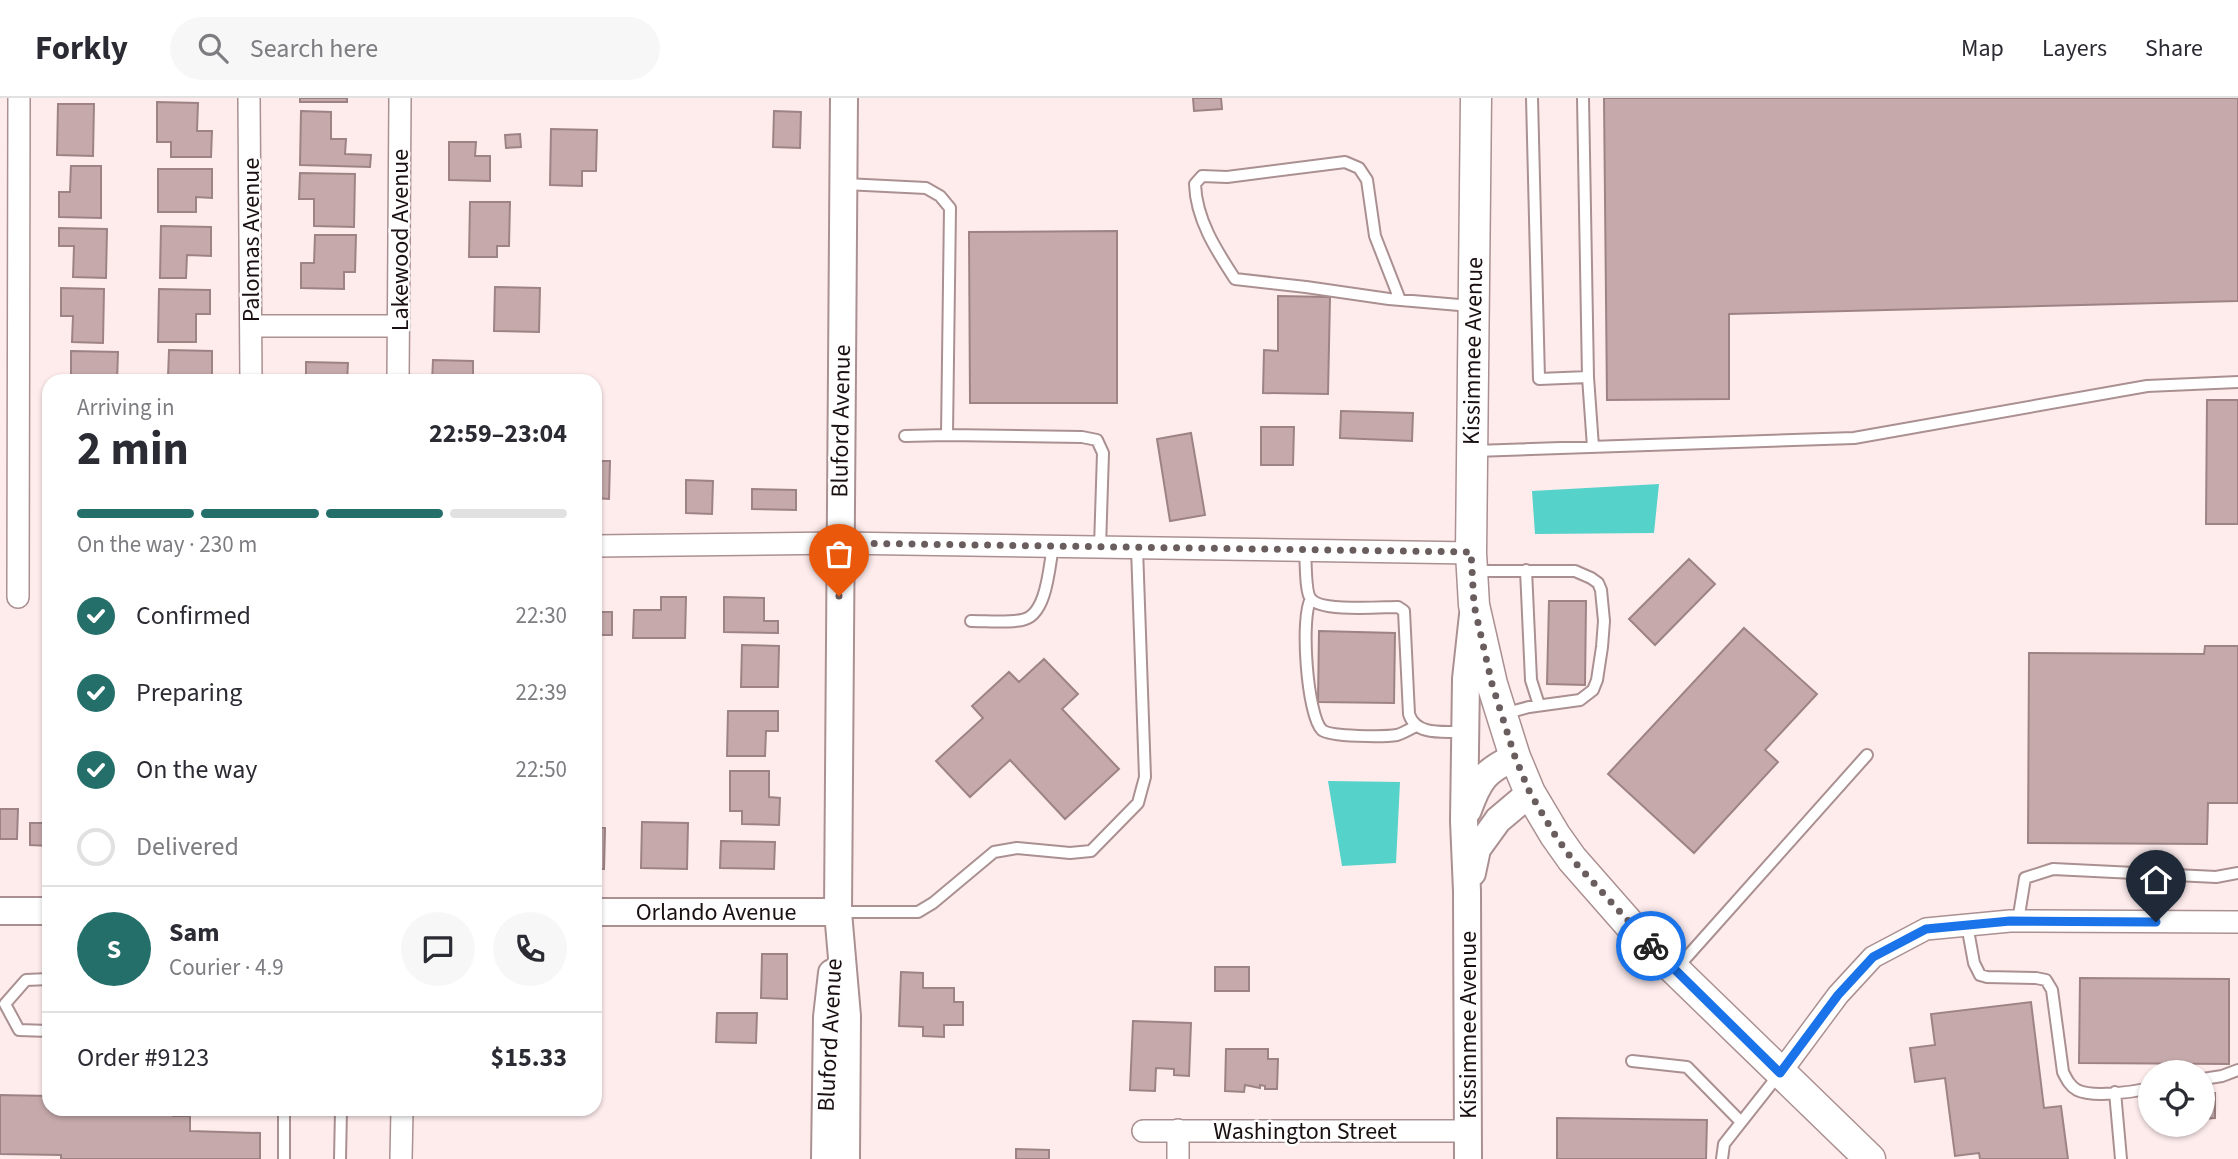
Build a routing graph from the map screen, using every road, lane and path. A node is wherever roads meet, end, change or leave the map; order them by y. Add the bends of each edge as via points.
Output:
1 (19, 98) edge
2 (249, 98) edge
3 (400, 98) edge
4 (844, 98) edge
5 (1476, 98) edge
6 (1532, 98) edge
7 (1583, 98) edge
8 (843, 184) junction
9 (1401, 300) junction
10 (1474, 306) junction
11 (251, 326) junction
12 (399, 326) junction
13 (251, 374) edge
14 (398, 374) edge
15 (1588, 377) junction
16 (2238, 382) edge
17 (947, 435) junction
18 (905, 436) dead end
19 (1592, 447) junction
20 (1472, 452) junction
21 (839, 543) junction
22 (602, 547) edge
23 (1053, 547) junction
24 (1100, 547) junction
25 (1138, 548) junction
26 (1305, 550) junction
27 (1472, 562) junction
28 (1526, 570) junction
29 (18, 597) dead end
30 (1311, 599) junction
31 (1474, 605) junction
32 (971, 621) dead end
33 (1539, 705) junction
34 (1502, 715) junction
35 (1416, 726) junction
36 (1465, 732) junction
37 (1867, 755) dead end
38 (1515, 757) junction
39 (1530, 793) junction
40 (1464, 821) junction
41 (2238, 873) edge
42 (1467, 891) junction
43 (0, 911) edge
44 (42, 911) edge
45 (602, 912) edge
46 (838, 912) junction
47 (2018, 921) junction
48 (2238, 922) edge
49 (1967, 925) junction
50 (1675, 970) junction
51 (42, 979) edge
52 (42, 1031) edge
53 (1632, 1061) dead end
54 (2238, 1070) edge
55 (1780, 1073) junction
56 (2215, 1077) edge
57 (2138, 1089) edge
58 (2115, 1092) junction
59 (285, 1116) edge
60 (341, 1116) edge
61 (402, 1116) edge
62 (1741, 1122) junction
63 (1143, 1130) dead end
64 (1178, 1130) junction
65 (1468, 1131) junction
66 (284, 1159) edge
67 (340, 1159) edge
68 (401, 1159) edge
69 (825, 1159) edge
70 (846, 1159) edge
71 (1178, 1159) edge
72 (1468, 1159) edge
73 (1721, 1159) edge
74 (1870, 1159) edge
75 (2121, 1159) edge

1 - 29 street
2 - 11 street, Palomas Avenue
3 - 12 street, Lakewood Avenue
4 - 8 street, Bluford Avenue
5 - 10 main road, Kissimmee Avenue
6 - 15 lane via 1539,379
7 - 15 lane
8 - 17 lane via 926,188 950,208
8 - 21 street, Bluford Avenue
9 - 9 lane via 1235,279 1203,221 1195,184 1202,176 1345,162 1359,167 1367,180 1375,236
9 - 10 lane
10 - 20 main road, Kissimmee Avenue
11 - 12 street
11 - 13 street, Palomas Avenue
12 - 14 street, Lakewood Avenue
15 - 19 lane
16 - 19 lane via 2147,386 1854,438
17 - 18 lane
17 - 24 lane via 1097,440 1103,453
19 - 20 lane
20 - 27 main road, Kissimmee Avenue
21 - 22 street
21 - 23 street
21 - 46 street, Bluford Avenue
23 - 24 street
23 - 32 lane via 1044,597 1035,613 1024,620
24 - 25 street
25 - 26 street
25 - 46 lane via 1144,777 1138,803 1091,851 1017,848 994,852 918,912
26 - 27 street
26 - 30 lane
27 - 28 lane
27 - 31 main road, Kissimmee Avenue
28 - 33 lane via 1531,680
28 - 33 lane via 1585,574 1601,590 1604,621 1592,690 1580,700
30 - 35 lane via 1334,607 1398,607 1404,611 1409,714
30 - 35 lane via 1307,680 1320,728 1330,734 1394,735
31 - 34 main road, Kissimmee Avenue
31 - 36 street, Kissimmee Avenue
33 - 34 lane
34 - 38 main road, Kissimmee Avenue
35 - 36 lane
36 - 40 street, Kissimmee Avenue
37 - 50 lane
38 - 39 main road, Kissimmee Avenue
38 - 40 street via 1492,768 1476,788
39 - 42 street, Kissimmee Avenue via 1498,820 1477,849
39 - 50 main road via 1572,859
40 - 42 street, Kissimmee Avenue
41 - 47 lane via 2216,877 2053,869 2025,878
42 - 65 street, Kissimmee Avenue
43 - 44 street
45 - 46 street, Orlando Avenue
46 - 69 street, Bluford Avenue via 827,1017
46 - 70 street, Bluford Avenue via 848,1016
47 - 48 street
47 - 49 street
49 - 55 street via 1926,929 1873,957 1838,995
49 - 58 lane via 1980,975 2046,980 2052,990 2061,1064 2068,1083 2085,1093
50 - 55 main road
51 - 52 lane via 26,980 5,1004 19,1030
53 - 62 lane via 1687,1067
54 - 56 lane
55 - 62 lane
55 - 74 main road
57 - 58 lane
58 - 75 lane
59 - 66 lane
60 - 67 lane
61 - 68 street
62 - 73 lane via 1724,1144
63 - 64 street, Washington Street
64 - 65 street, Washington Street
64 - 71 street
65 - 72 street, Kissimmee Avenue

